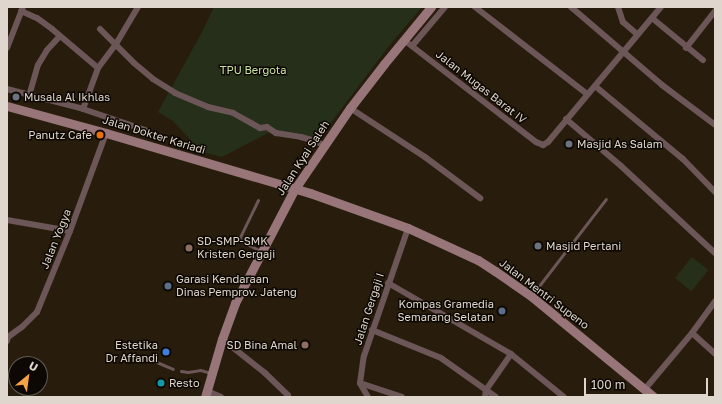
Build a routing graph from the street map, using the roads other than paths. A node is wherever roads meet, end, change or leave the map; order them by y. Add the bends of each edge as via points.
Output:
1 (138, 7) edge
2 (431, 7) edge
3 (445, 7) edge
4 (475, 7) edge
5 (571, 7) edge
6 (618, 7) edge
7 (660, 7) edge
8 (22, 9) edge
9 (715, 11) edge
10 (652, 18) junction
11 (100, 29) dead end
12 (637, 34) junction
13 (60, 36) junction
14 (404, 40) junction
15 (116, 44) junction
16 (412, 46) junction
17 (7, 48) edge
18 (686, 48) junction
19 (623, 52) junction
20 (703, 60) dead end
21 (98, 68) junction
22 (595, 86) junction
23 (7, 89) edge
24 (587, 94) junction
25 (29, 96) junction
26 (7, 106) edge
27 (350, 108) junction
28 (83, 109) junction
29 (566, 119) junction
30 (715, 125) edge
31 (148, 131) dead end
32 (106, 133) junction
33 (324, 146) junction
34 (294, 190) junction
35 (715, 192) edge
36 (480, 198) dead end
37 (606, 199) dead end
38 (258, 200) dead end
39 (7, 220) edge
40 (408, 228) junction
41 (70, 231) junction
42 (261, 251) junction
43 (715, 253) edge
44 (388, 284) junction
45 (531, 296) junction
46 (715, 301) edge
47 (372, 330) junction
48 (692, 333) junction
49 (8, 338) edge
50 (222, 339) junction
51 (511, 354) junction
52 (715, 354) edge
53 (147, 358) dead end
54 (174, 369) dead end
55 (180, 371) dead end
56 (211, 373) junction
57 (360, 383) junction
58 (645, 389) junction
59 (486, 390) junction
60 (206, 394) edge
61 (288, 395) dead end
62 (221, 397) edge
63 (368, 397) edge
64 (402, 397) edge
65 (485, 397) edge
66 (496, 397) edge
67 (564, 397) edge
68 (653, 397) edge

1 - 15 street
2 - 14 main road, Jalan Kyai Saleh
3 - 16 street
4 - 24 street
5 - 19 street
6 - 12 street via 624,22
7 - 10 street
8 - 13 street
8 - 17 street
9 - 18 street
10 - 12 street
10 - 18 street
11 - 15 street
12 - 19 street
13 - 21 street
13 - 25 street via 38,65
14 - 16 street, Jalan Mugas Barat IV
14 - 27 main road, Jalan Kyai Saleh
15 - 21 street
15 - 33 street via 125,55 175,93 208,107 233,113 260,128 267,127 276,133 301,137
16 - 29 street, Jalan Mugas Barat IV via 536,142 543,145 548,142
18 - 20 street
19 - 22 street
19 - 30 street
21 - 28 street
22 - 24 street
22 - 35 street via 683,159
23 - 25 street
24 - 29 street
25 - 28 street
26 - 32 main road, Jalan Dokter Kariadi
27 - 33 main road, Jalan Kyai Saleh
27 - 36 street via 425,157
28 - 31 street
29 - 43 street
32 - 34 main road, Jalan Dokter Kariadi
32 - 41 street, Jalan Yogya
33 - 34 main road, Jalan Kyai Saleh
34 - 40 main road, Jalan Mentri Supeno
34 - 42 main road, Jalan Kyai Saleh
37 - 45 lane
38 - 42 lane via 240,237 242,241
39 - 41 street
40 - 44 street, Jalan Gergaji I
40 - 45 main road, Jalan Mentri Supeno via 478,260
41 - 49 street, Jalan Yogya via 37,312
42 - 50 main road, Jalan Kyai Saleh via 235,303
44 - 47 street, Jalan Gergaji I
44 - 51 street
45 - 58 main road, Jalan Mentri Supeno
46 - 48 street
47 - 57 street, Jalan Gergaji I via 364,356
47 - 59 street via 441,358
48 - 52 street
48 - 58 street
50 - 56 main road, Jalan Kyai Saleh
50 - 61 street
51 - 59 street
51 - 67 street
53 - 54 lane
55 - 56 lane via 200,370
56 - 60 main road, Jalan Kyai Saleh
57 - 63 street
57 - 64 street
58 - 68 main road, Jalan Mentri Supeno
59 - 65 street
59 - 66 street
60 - 62 street

